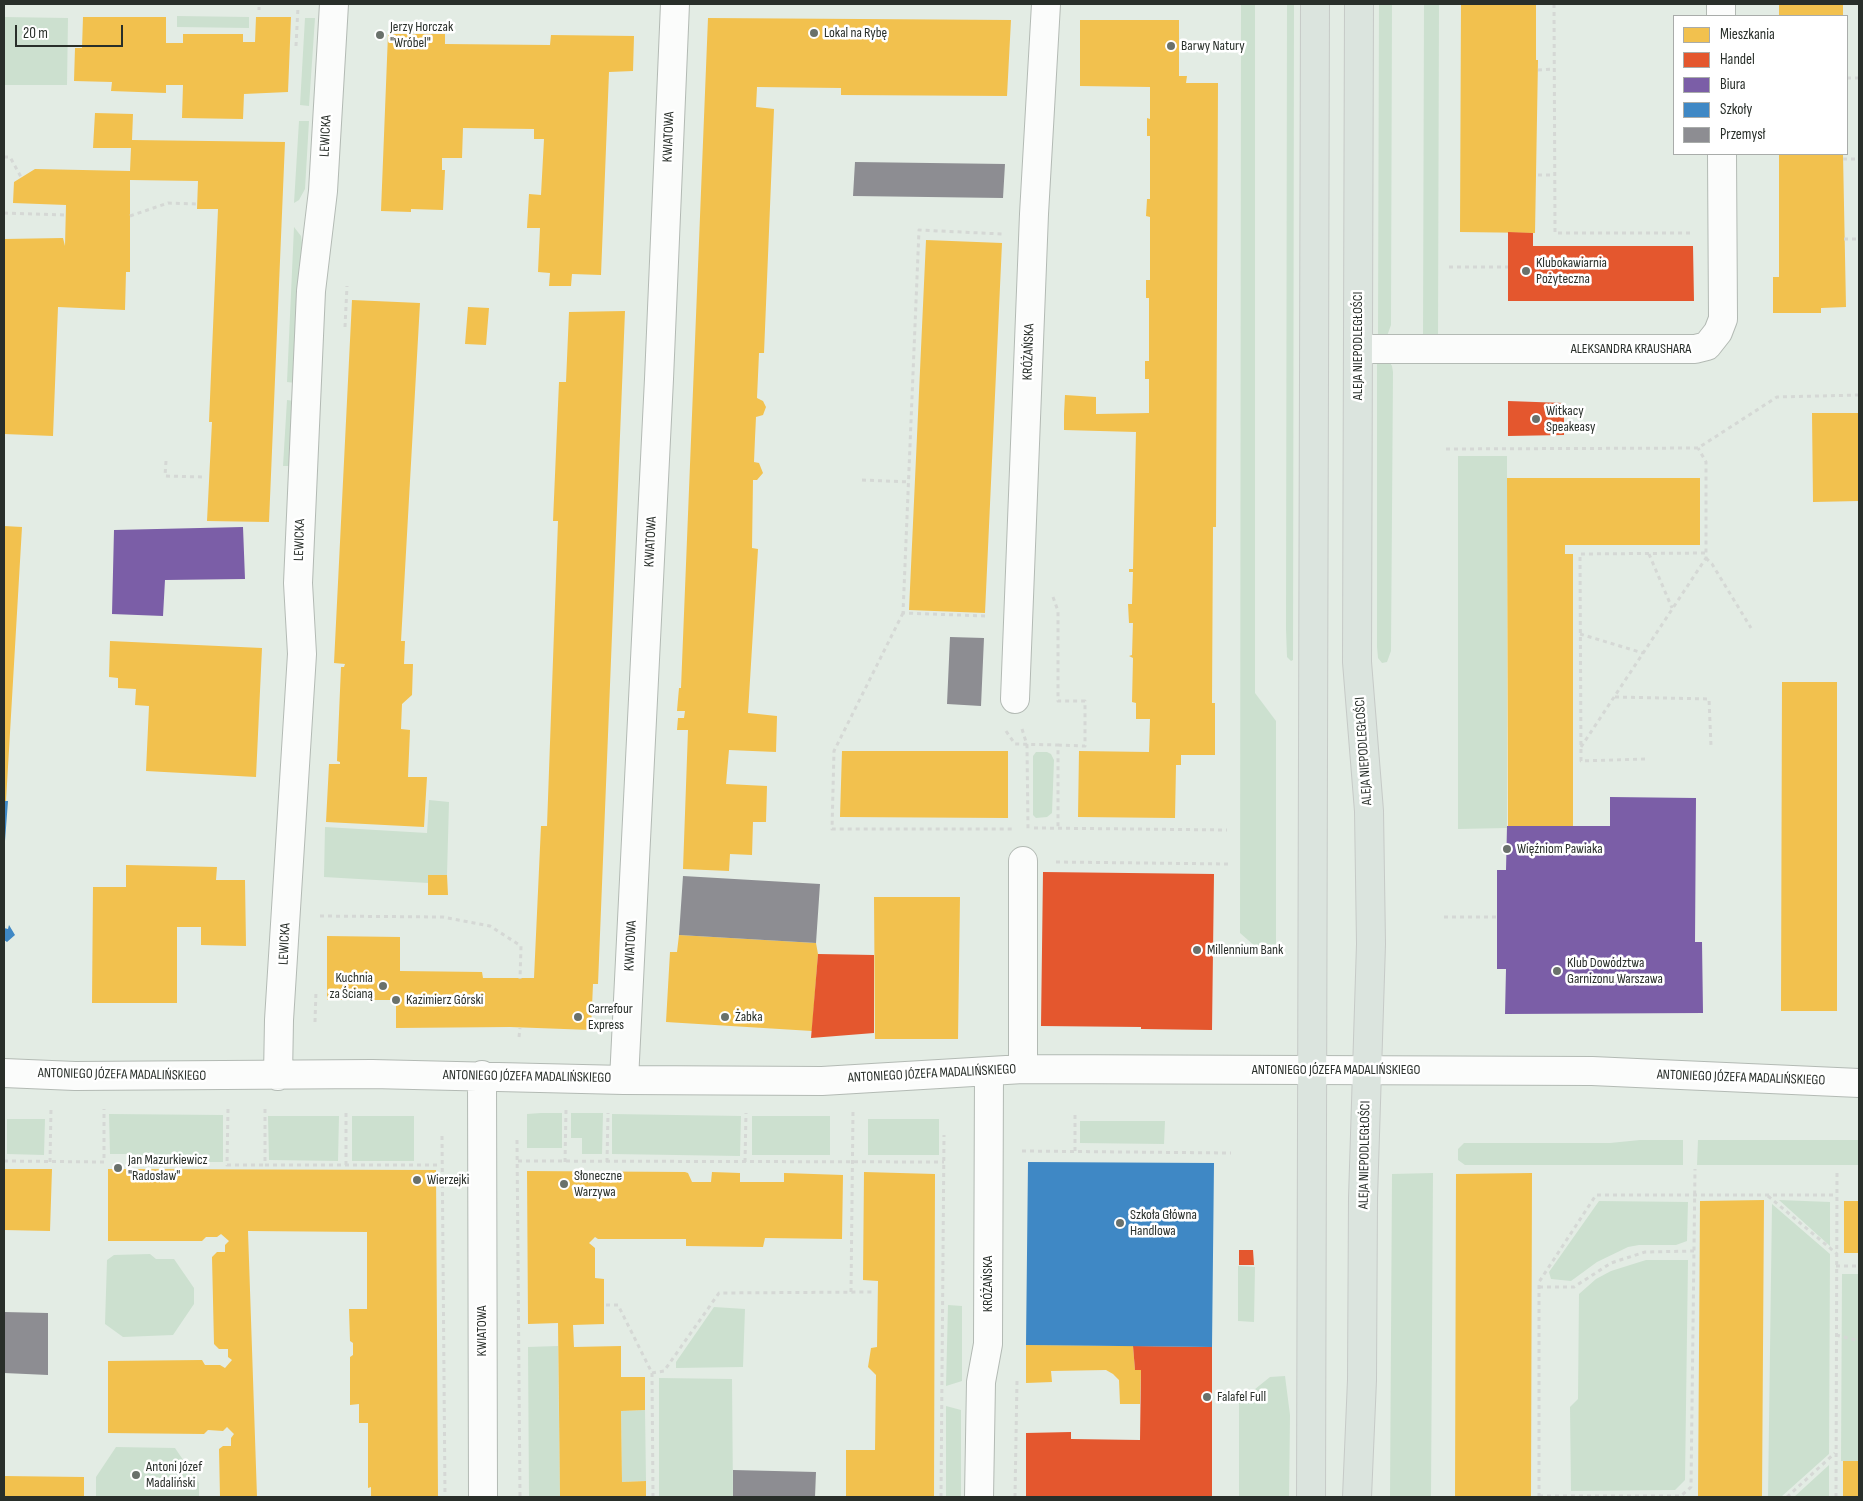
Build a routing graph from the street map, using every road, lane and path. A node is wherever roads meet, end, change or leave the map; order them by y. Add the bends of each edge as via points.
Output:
1 (334, 4) edge
2 (675, 4) edge
3 (1046, 4) edge
4 (1315, 4) edge
5 (1359, 4) edge
6 (1554, 4) edge
7 (1554, 69) junction
8 (1538, 70) dead end
9 (1722, 155) edge
10 (4, 157) edge
11 (1843, 159) dead end
12 (1859, 159) edge
13 (1538, 175) dead end
14 (1554, 175) junction
15 (21, 177) dead end
16 (197, 204) dead end
17 (4, 213) edge
18 (66, 215) dead end
19 (130, 216) dead end
20 (1722, 232) junction
21 (1008, 234) dead end
22 (1844, 239) dead end
23 (1859, 239) edge
24 (1449, 267) dead end
25 (1508, 267) dead end
26 (347, 281) dead end
27 (345, 330) dead end
28 (1358, 349) junction
29 (1859, 395) edge
30 (1698, 448) junction
31 (1446, 449) dead end
32 (166, 462) dead end
33 (204, 477) dead end
34 (862, 480) dead end
35 (909, 482) junction
36 (1649, 554) junction
37 (1706, 556) junction
38 (1053, 595) dead end
39 (1672, 608) junction
40 (903, 613) junction
41 (993, 617) dead end
42 (1751, 628) dead end
43 (1580, 634) junction
44 (1643, 653) junction
45 (1614, 697) junction
46 (1015, 699) dead end
47 (1027, 745) dead end
48 (1058, 746) dead end
49 (1711, 746) dead end
50 (1581, 747) junction
51 (1645, 759) dead end
52 (1028, 828) junction
53 (1227, 830) dead end
54 (1023, 861) joint
55 (1230, 864) dead end
56 (320, 906) dead end
57 (320, 916) junction
58 (1444, 917) dead end
59 (1497, 917) dead end
60 (319, 926) dead end
61 (520, 979) dead end
62 (316, 984) dead end
63 (315, 1022) dead end
64 (520, 1028) dead end
65 (519, 1037) dead end
66 (1023, 1069) junction
67 (988, 1070) junction
68 (1313, 1070) junction
69 (1367, 1070) junction
70 (4, 1073) edge
71 (482, 1075) junction
72 (278, 1076) junction
73 (624, 1080) junction
74 (1859, 1083) edge
75 (51, 1108) dead end
76 (104, 1108) dead end
77 (228, 1109) dead end
78 (265, 1109) dead end
79 (346, 1109) dead end
80 (566, 1109) dead end
81 (608, 1110) dead end
82 (746, 1110) dead end
83 (853, 1110) dead end
84 (1075, 1115) dead end
85 (944, 1135) dead end
86 (442, 1136) dead end
87 (517, 1136) dead end
88 (1022, 1151) dead end
89 (1075, 1152) junction
90 (1231, 1153) dead end
91 (4, 1161) edge
92 (518, 1161) junction
93 (50, 1162) junction
94 (565, 1162) junction
95 (607, 1162) junction
96 (745, 1162) junction
97 (853, 1162) junction
98 (944, 1162) junction
99 (346, 1165) junction
100 (264, 1166) junction
101 (441, 1166) junction
102 (1695, 1169) dead end
103 (1837, 1169) dead end
104 (1694, 1195) junction
105 (1767, 1196) junction
106 (1836, 1196) junction
107 (1694, 1252) junction
108 (1836, 1254) junction
109 (1836, 1266) junction
110 (1859, 1266) edge
111 (1539, 1287) junction
112 (851, 1292) junction
113 (873, 1292) dead end
114 (606, 1305) dead end
115 (1836, 1336) junction
116 (1859, 1340) edge
117 (652, 1373) junction
118 (1836, 1452) junction
119 (1309, 1491) edge
120 (445, 1497) edge
121 (483, 1497) edge
122 (520, 1497) edge
123 (653, 1497) edge
124 (941, 1497) edge
125 (979, 1497) edge
126 (1357, 1497) edge
127 (1538, 1497) edge
128 (1681, 1497) edge
129 (1787, 1497) edge
130 (1836, 1497) edge

1 - 72 street, LEWICKA via 323,191 311,290 298,583 302,654
2 - 73 street, KWIATOWA
3 - 46 street, KRÓŻAŃSKA via 1034,214
4 - 68 main road
5 - 28 main road, ALEJA NIEPODLEGŁOŚCI
6 - 7 path
7 - 8 path
7 - 14 path
9 - 20 street, ALEKSANDRA KRAUSHARA
10 - 15 path via 10,157
11 - 12 path
13 - 14 path
14 - 20 path via 1555,233
16 - 19 path via 168,203
17 - 18 path
20 - 28 street, ALEKSANDRA KRAUSHARA via 1722,319 1718,332 1707,346 1695,349
21 - 35 path via 919,230
22 - 23 path
24 - 25 path
26 - 27 path
28 - 69 main road, ALEJA NIEPODLEGŁOŚCI via 1357,662 1369,811 1371,944
29 - 30 path via 1777,397
30 - 31 path
30 - 37 path via 1706,462
32 - 33 path via 165,476
34 - 35 path
35 - 40 path
36 - 37 path
36 - 39 path
36 - 43 path via 1580,554
37 - 39 path
37 - 42 path
38 - 48 path via 1058,612 1058,701 1085,701 1085,746
39 - 44 path
40 - 41 path
40 - 52 path via 834,751 832,829
43 - 44 path
43 - 50 path
44 - 45 path
45 - 49 path via 1709,699
45 - 50 path
47 - 52 path
50 - 51 path via 1581,761
52 - 53 path
54 - 55 path
54 - 66 street
56 - 57 path
57 - 60 path
57 - 61 path via 443,917 490,926 521,946
58 - 59 path
62 - 63 path
64 - 65 path
66 - 67 street, ANTONIEGO JÓZEFA MADALIŃSKIEGO
66 - 68 street, ANTONIEGO JÓZEFA MADALIŃSKIEGO
67 - 73 street, ANTONIEGO JÓZEFA MADALIŃSKIEGO via 822,1081
67 - 125 street, KRÓŻAŃSKA via 988,1344 981,1382
68 - 69 street, ANTONIEGO JÓZEFA MADALIŃSKIEGO
68 - 119 main road
69 - 74 street, ANTONIEGO JÓZEFA MADALIŃSKIEGO via 1592,1071
69 - 126 main road, ALEJA NIEPODLEGŁOŚCI
70 - 72 street, ANTONIEGO JÓZEFA MADALIŃSKIEGO
71 - 72 street, ANTONIEGO JÓZEFA MADALIŃSKIEGO
71 - 73 street, ANTONIEGO JÓZEFA MADALIŃSKIEGO
71 - 121 street, KWIATOWA
75 - 93 path
76 - 93 path via 104,1162
77 - 100 path via 228,1165
78 - 100 path
79 - 99 path
80 - 94 path
81 - 95 path
82 - 96 path
83 - 97 path
84 - 89 path
85 - 98 path
86 - 101 path
87 - 92 path
88 - 89 path
89 - 90 path
91 - 93 path
92 - 94 path
92 - 122 path
94 - 95 path
95 - 96 path
96 - 97 path
97 - 98 path
97 - 112 path
98 - 124 path
99 - 100 path
99 - 101 path
101 - 120 path
102 - 104 path
103 - 106 path
104 - 105 path
104 - 107 path
104 - 111 path via 1596,1195 1539,1282
105 - 106 path
105 - 108 path
106 - 108 path
107 - 111 path via 1645,1252 1611,1263 1574,1287
107 - 128 path via 1691,1487
108 - 109 path
109 - 110 path
109 - 115 path
111 - 127 path
112 - 113 path
112 - 117 path via 720,1293 664,1371
114 - 117 path via 618,1305
115 - 116 path
115 - 118 path
117 - 123 path
118 - 129 path
118 - 130 path
127 - 128 path

